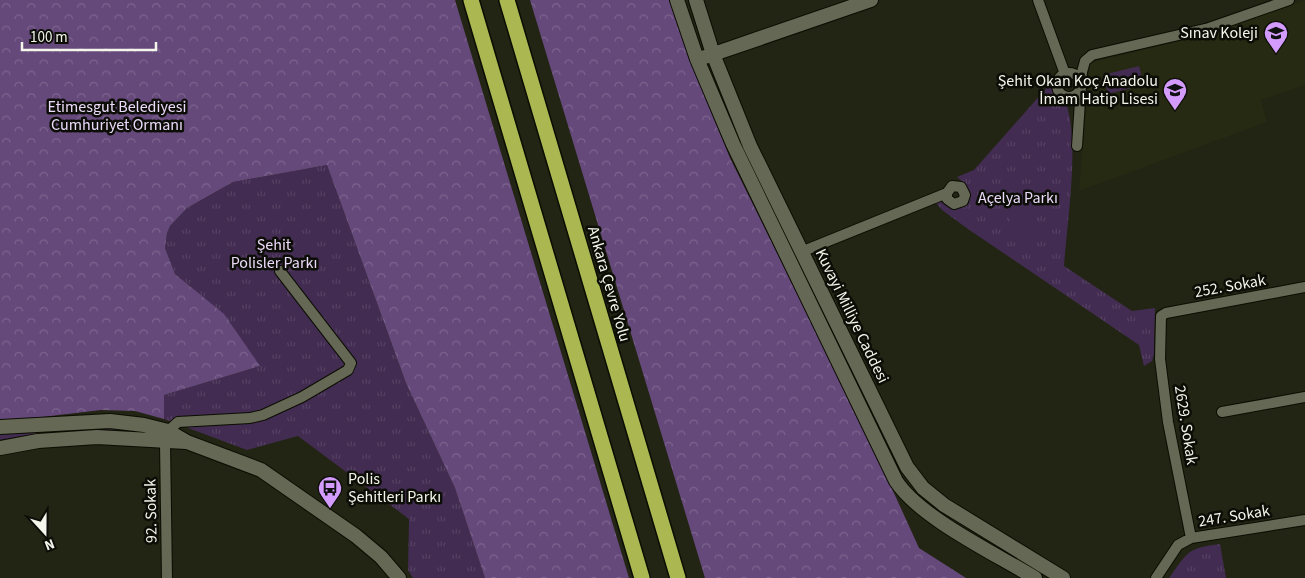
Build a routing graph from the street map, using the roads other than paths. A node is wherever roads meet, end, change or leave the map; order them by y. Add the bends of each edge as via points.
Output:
1 (471, 0) edge
2 (507, 0) edge
3 (678, 0) edge
4 (696, 0) edge
5 (871, 0) edge
6 (1038, 0) edge
7 (1289, 0) edge
8 (713, 54) junction
9 (697, 60) junction
10 (1065, 74) junction
11 (1080, 88) junction
12 (1077, 146) dead end
13 (947, 193) dead end
14 (801, 252) junction
15 (280, 271) dead end
16 (1305, 288) edge
17 (1161, 316) joint
18 (1305, 397) edge
19 (1222, 412) dead end
20 (0, 427) edge
21 (167, 437) junction
22 (0, 448) edge
23 (1305, 520) edge
24 (1191, 538) junction
25 (1018, 550) junction
26 (1010, 562) junction
27 (167, 578) edge
28 (399, 578) edge
29 (642, 578) edge
30 (678, 578) edge
31 (1035, 578) edge
32 (1062, 578) edge
33 (1156, 578) edge

1 - 29 highway
2 - 30 highway, Ankara Çevre Yolu
3 - 9 main road, Kuvayi Milliye Caddesi
4 - 8 main road, Kuvayi Milliye Caddesi
5 - 8 main road
6 - 10 street
7 - 11 street via 1209,28 1092,56 1085,62
8 - 9 main road
8 - 14 main road, Kuvayi Milliye Caddesi via 750,146
9 - 26 main road, Kuvayi Milliye Caddesi via 733,144 896,481 908,497 927,513
10 - 11 street via 1078,78
10 - 11 street via 1057,84 1062,95 1073,97
11 - 12 street
13 - 14 street
14 - 25 main road, Kuvayi Milliye Caddesi via 864,383 917,481 944,505
15 - 21 street via 352,363 348,370 263,415 178,422
16 - 17 street, 252. Sokak
17 - 24 street, 2629. Sokak via 1160,359 1168,422
18 - 19 street
20 - 21 main road via 110,421 144,425
21 - 22 main road via 97,437 38,441
21 - 27 street, 92. Sokak
21 - 28 main road via 235,458 261,470 356,536
23 - 24 street, 247. Sokak
24 - 33 street, 247. Sokak via 1178,545
25 - 26 main road
25 - 32 main road, Kuvayi Milliye Caddesi
26 - 31 main road, Kuvayi Milliye Caddesi

